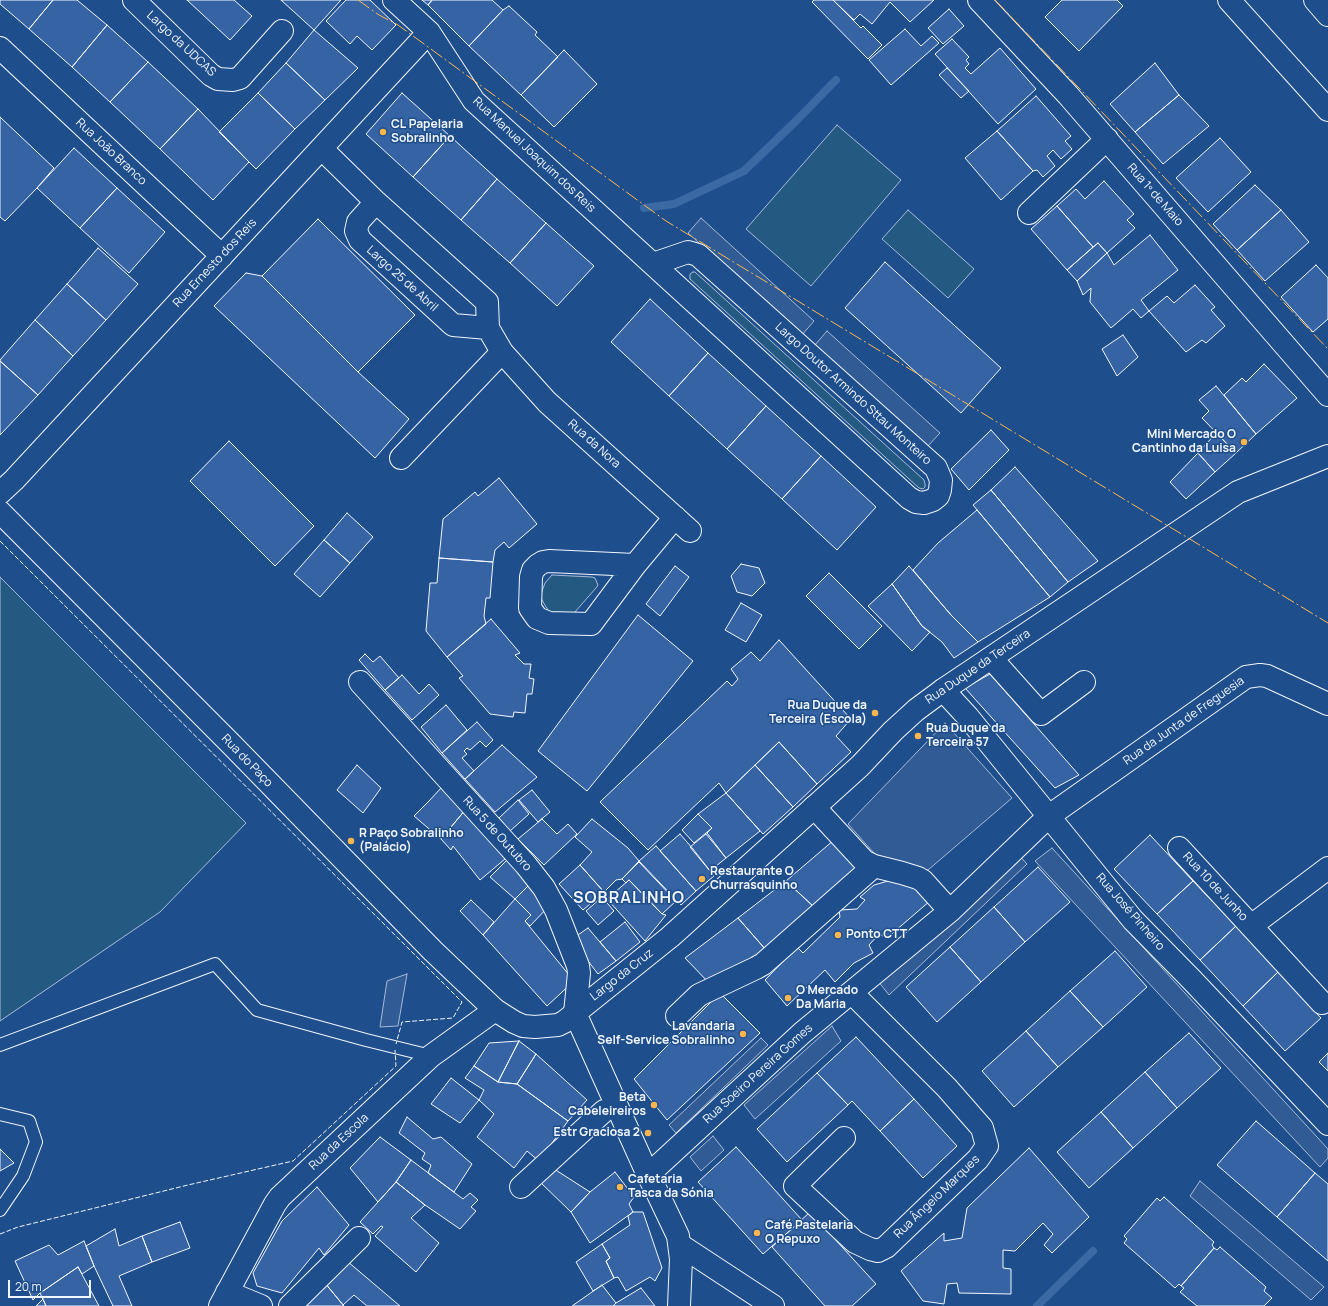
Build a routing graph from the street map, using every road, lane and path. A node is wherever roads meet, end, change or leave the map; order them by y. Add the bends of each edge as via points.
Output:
1 (134, 0) edge
2 (394, 0) edge
3 (979, 0) edge
4 (1229, 0) edge
5 (1315, 0) edge
6 (1328, 15) edge
7 (282, 31) dead end
8 (429, 32) junction
9 (0, 48) edge
10 (1328, 110) edge
11 (1107, 139) junction
12 (322, 149) junction
13 (376, 202) junction
14 (1029, 213) dead end
15 (222, 256) junction
16 (653, 264) junction
17 (488, 328) junction
18 (502, 352) junction
19 (1328, 395) edge
20 (1328, 456) edge
21 (401, 458) dead end
22 (0, 493) edge
23 (0, 512) edge
24 (634, 565) junction
25 (991, 658) junction
26 (360, 682) dead end
27 (1084, 682) dead end
28 (943, 690) junction
29 (1328, 704) edge
30 (814, 807) junction
31 (1049, 816) junction
32 (1179, 848) dead end
33 (874, 866) junction
34 (1328, 868) edge
35 (950, 911) junction
36 (1251, 926) junction
37 (670, 937) joint
38 (852, 993) junction
39 (1322, 1003) dead end
40 (495, 1010) junction
41 (575, 1013) junction
42 (677, 1016) dead end
43 (0, 1045) edge
44 (431, 1056) junction
45 (604, 1111) dead end
46 (0, 1114) edge
47 (1328, 1124) edge
48 (844, 1138) dead end
49 (648, 1175) junction
50 (521, 1188) dead end
51 (0, 1210) edge
52 (359, 1238) dead end
53 (680, 1245) junction
54 (223, 1299) edge
55 (261, 1306) edge
56 (290, 1306) edge
57 (679, 1306) edge
58 (772, 1306) edge

1 - 7 main road, Largo da UDCAS via 218,79 240,78
2 - 8 main road, Rua Manuel Joaquim dos Reis
3 - 11 main road, Rua 1º de Maio
4 - 10 main road
5 - 6 main road
8 - 12 main road, Rua Ernesto dos Reis
8 - 16 main road, Rua Manuel Joaquim dos Reis via 474,101
9 - 15 main road, Rua João Branco
11 - 14 main road
11 - 19 main road, Rua 1º de Maio
12 - 13 main road
12 - 15 main road, Rua Ernesto dos Reis
13 - 17 main road via 487,302
13 - 17 main road, Largo 25 de Abril via 358,222 356,231 360,240 453,325
15 - 22 main road, Rua Ernesto dos Reis
16 - 16 main road, Largo Doutor Armindo Sttau Monteiro via 688,252 698,255 936,468 942,480 938,496 924,503 909,498
17 - 18 main road
18 - 21 main road
18 - 24 main road, Rua da Nora via 547,402 682,524
20 - 25 main road, Rua Duque da Terceira via 1238,492
23 - 40 main road, Rua do Paço via 433,951
24 - 24 main road via 591,624 549,623 537,618 530,608 531,577 538,565 544,562
25 - 27 main road via 1041,714
25 - 28 main road, Rua Duque da Terceira
26 - 41 main road, Rua 5 de Outubro via 526,864 544,888 556,910 578,966
28 - 30 main road, Rua Duque da Terceira via 916,710
28 - 31 main road, Rua José Pinheiro
29 - 31 main road, Rua da Junta de Freguesia via 1267,676 1246,677
30 - 33 main road via 864,861
30 - 37 main road, Rua Duque da Terceira
31 - 35 main road, Rua Soeiro Pereira Gomes
31 - 47 main road, Rua José Pinheiro via 1133,920
32 - 36 main road, Rua 10 de Junho
33 - 35 main road via 918,878
33 - 42 main road via 763,964 699,995
34 - 36 main road, Rua 10 de Junho
35 - 38 main road, Rua Soeiro Pereira Gomes
36 - 39 main road, Rua 10 de Junho
37 - 41 main road, Largo da Cruz
38 - 48 main road, Rua Ângelo Marques via 947,1088 982,1128 987,1146 978,1159 886,1247 878,1250 855,1242 795,1186
38 - 49 main road, Rua Soeiro Pereira Gomes via 802,1032
40 - 41 main road, Rua do Paço via 523,1026 534,1027 558,1025
40 - 44 main road, Rua da Escola
41 - 49 main road
43 - 44 lane via 215,964 257,1010
44 - 54 main road, Rua da Escola via 280,1197
45 - 50 main road
46 - 51 lane via 29,1121 36,1142 23,1176
49 - 53 main road via 658,1192
52 - 56 main road
53 - 57 main road
53 - 58 main road
54 - 55 main road

